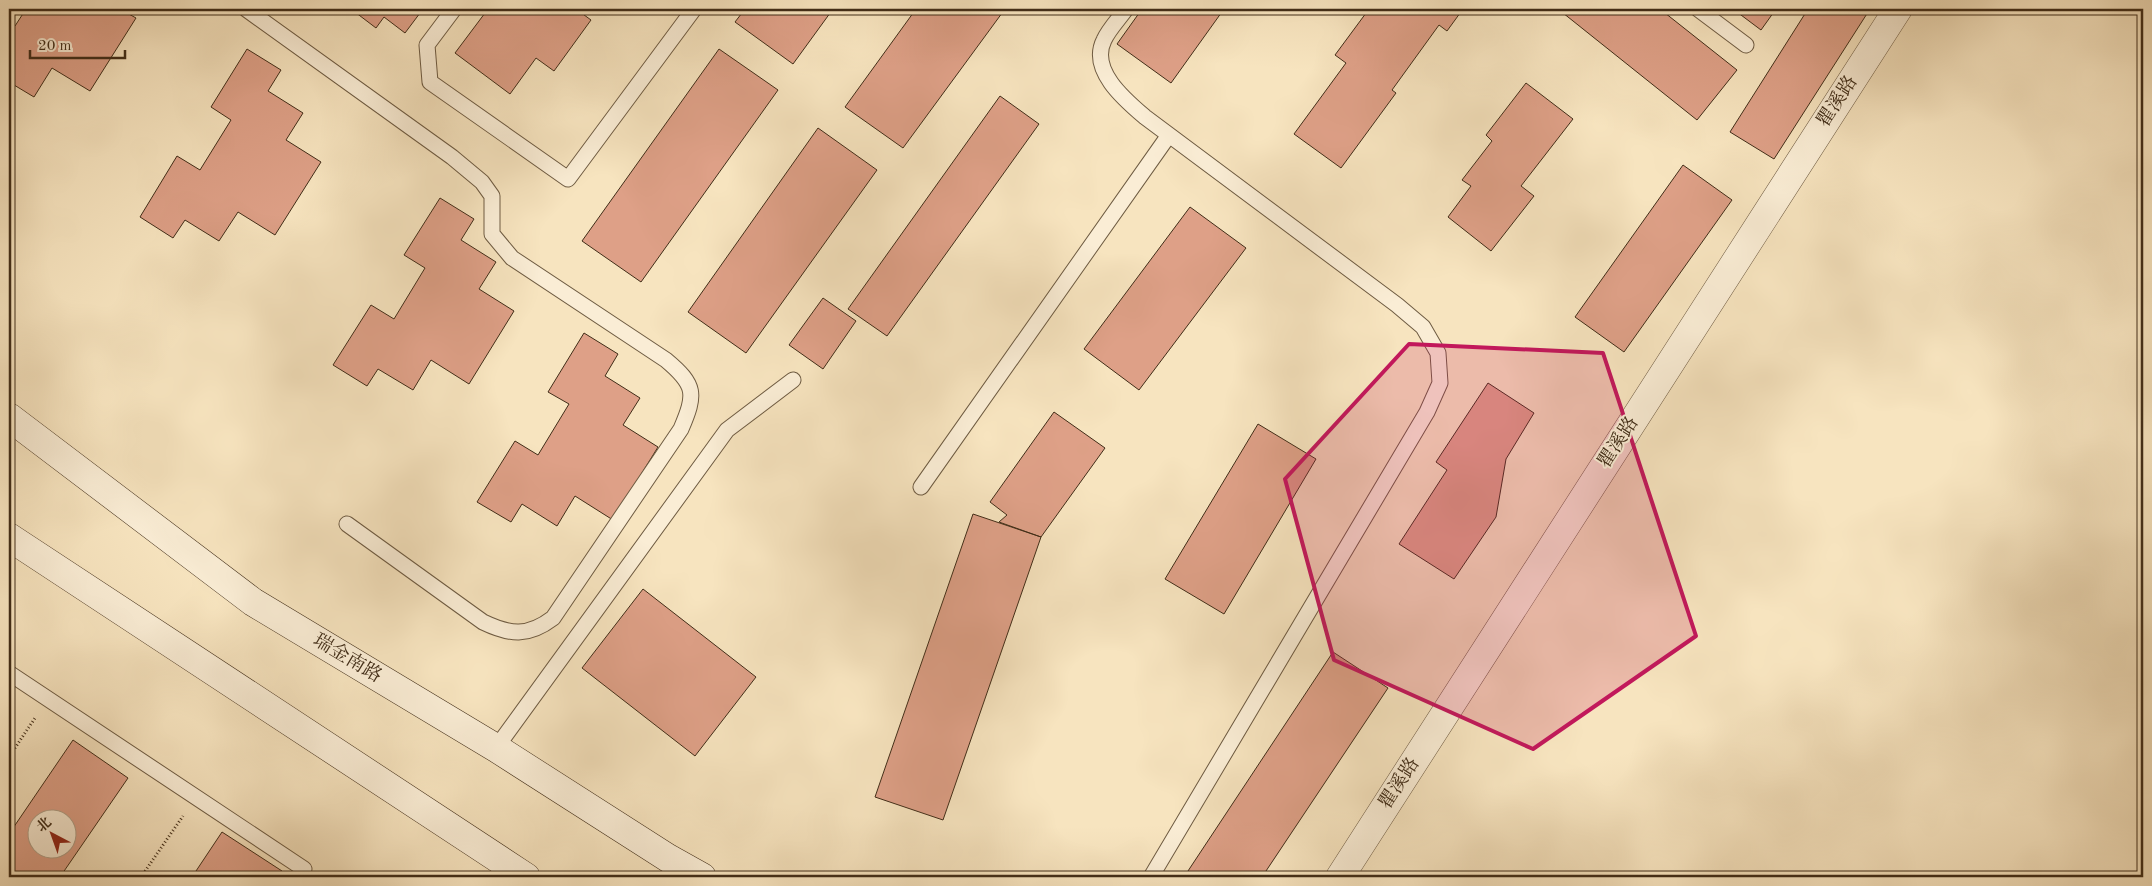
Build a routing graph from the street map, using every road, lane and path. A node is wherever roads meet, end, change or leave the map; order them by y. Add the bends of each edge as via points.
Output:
1 (246, 9) edge
2 (454, 9) edge
3 (694, 9) edge
4 (1126, 9) edge
5 (1698, 9) edge
6 (1898, 9) edge
7 (1746, 46) dead end
8 (1169, 135) junction
9 (793, 380) dead end
10 (9, 417) edge
11 (921, 487) dead end
12 (347, 524) dead end
13 (9, 537) edge
14 (9, 673) edge
15 (48, 699) junction
16 (496, 748) junction
17 (9, 757) edge
18 (196, 797) junction
19 (141, 877) edge
20 (299, 877) edge
21 (526, 877) edge
22 (702, 877) edge
23 (1151, 877) edge
24 (1340, 877) edge

1 - 12 lane via 482,182 492,196 492,234 512,258 666,360 683,374 690,387 692,404 680,429 553,618 540,628 520,633 483,622
2 - 3 lane via 427,45 430,82 568,180
4 - 8 lane via 1103,41 1100,58 1107,76 1123,97
5 - 7 lane
6 - 24 main road, 瞿溪路
8 - 11 lane
8 - 23 lane via 1397,305 1423,328 1438,353 1440,383 1427,412
9 - 16 lane via 727,430
10 - 16 main road, 瑞金南路 via 253,602
13 - 21 main road
14 - 15 lane
15 - 17 path
15 - 18 lane
16 - 22 main road, 瑞金南路
18 - 19 path
18 - 20 lane via 304,869

